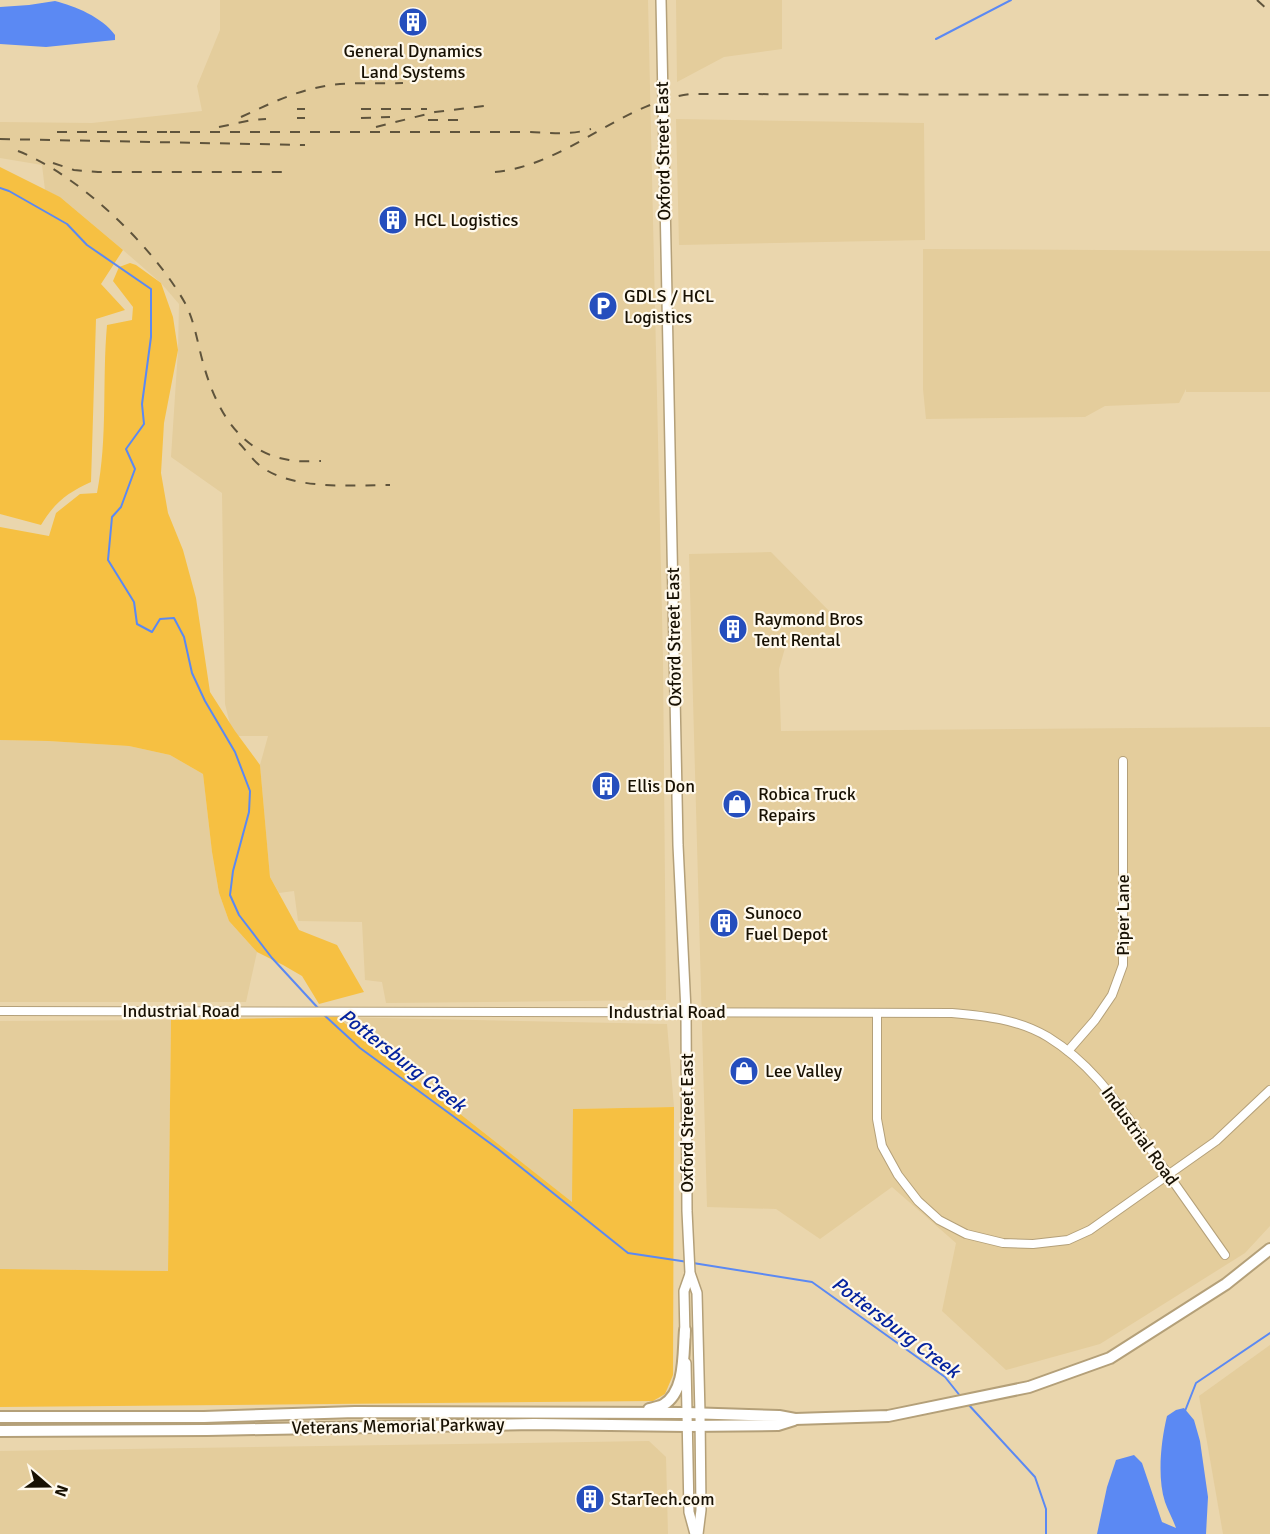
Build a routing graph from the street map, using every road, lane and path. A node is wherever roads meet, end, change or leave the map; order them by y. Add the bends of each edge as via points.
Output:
1 (661, 0) edge
2 (1123, 761) dead end
3 (0, 1011) edge
4 (686, 1011) junction
5 (877, 1013) junction
6 (1068, 1051) junction
7 (1270, 1090) edge
8 (1168, 1175) junction
9 (1270, 1249) edge
10 (1225, 1254) dead end
11 (690, 1274) junction
12 (685, 1330) junction
13 (631, 1413) junction
14 (687, 1413) junction
15 (700, 1414) junction
16 (0, 1417) edge
17 (795, 1419) junction
18 (687, 1426) junction
19 (700, 1426) junction
20 (0, 1431) edge
21 (696, 1534) edge

1 - 4 main road, Oxford Street East via 678,845
2 - 6 street, Piper Lane via 1123,965 1112,995
3 - 4 street, Industrial Road
4 - 5 street, Industrial Road
4 - 11 main road, Oxford Street East
5 - 6 street, Industrial Road via 992,1016 1046,1036
5 - 8 street via 877,1119 882,1146 918,1201 939,1220 966,1234 1003,1243 1068,1240 1090,1230
6 - 8 street, Industrial Road via 1107,1088
7 - 8 street via 1216,1141
8 - 10 street, Industrial Road
9 - 17 highway, Veterans Memorial Parkway via 1226,1284 1110,1358 1029,1387 888,1416
11 - 12 main road, Oxford Street East via 684,1291
11 - 15 main road, Oxford Street East via 697,1293
12 - 13 highway via 676,1390 662,1406
12 - 14 main road, Oxford Street East
13 - 14 highway, Veterans Memorial Parkway
13 - 16 highway, Veterans Memorial Parkway
14 - 15 highway, Veterans Memorial Parkway
14 - 18 main road, Oxford Street East
15 - 17 highway, Veterans Memorial Parkway
15 - 19 main road, Oxford Street East
17 - 19 highway, Veterans Memorial Parkway via 778,1425
18 - 19 highway, Veterans Memorial Parkway
18 - 20 highway, Veterans Memorial Parkway via 534,1424
18 - 21 main road, Oxford Street East via 689,1512
19 - 21 main road, Oxford Street East via 701,1510

